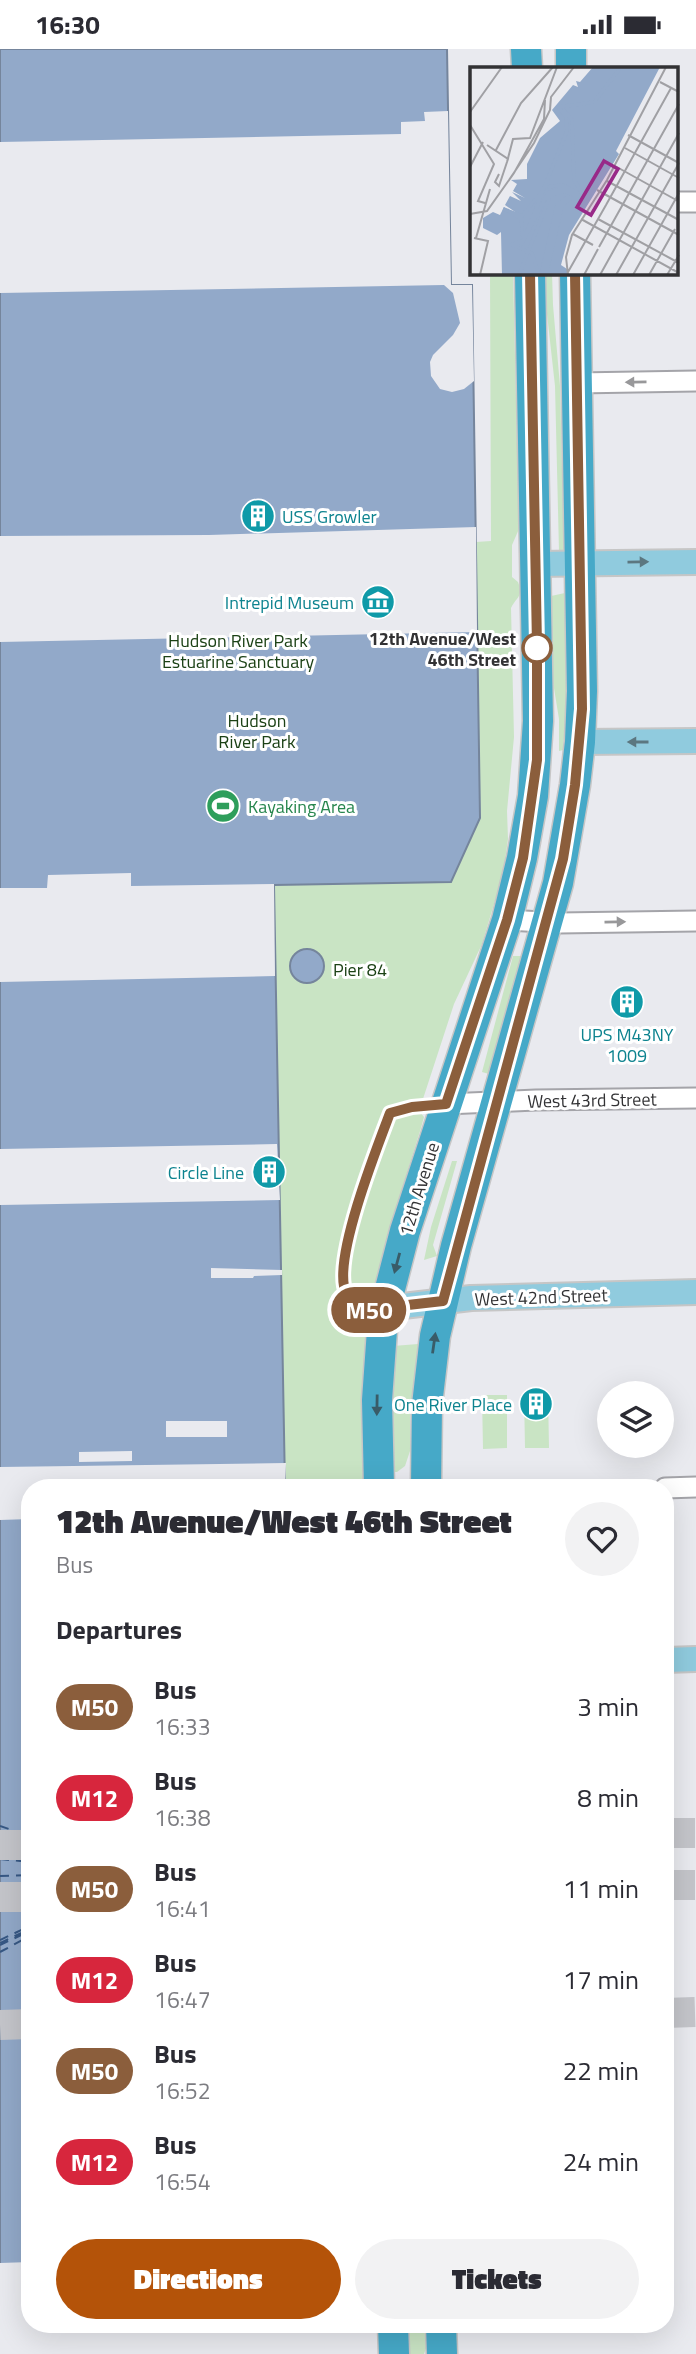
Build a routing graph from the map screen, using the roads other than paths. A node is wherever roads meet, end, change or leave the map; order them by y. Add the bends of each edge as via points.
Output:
1 (526, 49) edge
2 (571, 49) edge
3 (527, 67) edge
4 (571, 67) edge
5 (696, 201) edge
6 (678, 202) edge
7 (530, 275) edge
8 (575, 275) edge
9 (696, 381) edge
10 (577, 383) junction
11 (696, 562) edge
12 (581, 563) junction
13 (536, 564) junction
14 (696, 741) edge
15 (580, 742) junction
16 (507, 920) junction
17 (696, 921) edge
18 (547, 923) junction
19 (696, 1098) edge
20 (498, 1102) junction
21 (446, 1104) junction
22 (696, 1292) edge
23 (443, 1301) junction
24 (386, 1308) junction
25 (379, 1479) edge
26 (426, 1479) edge
27 (696, 1487) edge
28 (674, 1488) edge
29 (696, 1659) edge
30 (674, 1660) edge
31 (393, 2333) edge
32 (394, 2354) edge

1 - 3 highway
2 - 4 highway
5 - 6 street
7 - 13 highway, 12th Avenue
8 - 10 highway
9 -> 10 street
10 - 12 highway
12 -> 11 main road
12 - 13 main road
12 - 15 highway
13 - 16 highway, 12th Avenue via 537,760 523,858
14 -> 15 main road
15 - 18 highway via 568,833
16 - 18 street
16 - 21 highway, 12th Avenue
18 -> 17 street
18 - 20 highway
19 - 20 street, West 43rd Street
20 - 21 street, West 43rd Street
20 - 23 highway
21 -> 24 highway, 12th Avenue
22 - 23 main road, West 42nd Street
23 - 24 main road, West 42nd Street
26 -> 23 highway via 428,1395
24 -> 25 highway, 12th Avenue via 377,1400
27 - 28 street
29 - 30 main road
31 - 32 highway

